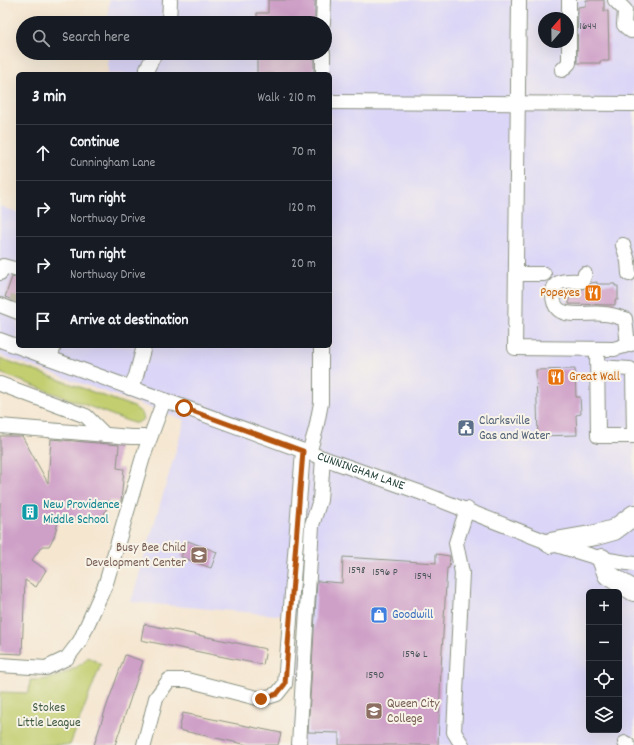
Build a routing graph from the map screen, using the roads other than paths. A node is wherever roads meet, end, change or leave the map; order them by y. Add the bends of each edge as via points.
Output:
1 (170, 0) edge
2 (324, 0) edge
3 (518, 0) edge
4 (569, 0) edge
5 (622, 3) edge
6 (169, 16) edge
7 (323, 16) edge
8 (631, 31) dead end
9 (152, 60) edge
10 (323, 60) edge
11 (562, 70) dead end
12 (147, 72) edge
13 (323, 72) edge
14 (332, 102) edge
15 (518, 103) junction
16 (634, 104) edge
17 (623, 246) dead end
18 (16, 269) edge
19 (0, 273) edge
20 (516, 274) junction
21 (544, 274) dead end
22 (585, 274) dead end
23 (628, 274) dead end
24 (0, 340) edge
25 (16, 344) edge
26 (631, 344) edge
27 (35, 348) edge
28 (143, 348) edge
29 (322, 348) edge
30 (597, 349) junction
31 (52, 352) edge
32 (598, 367) junction
33 (0, 384) edge
34 (130, 388) junction
35 (164, 400) junction
36 (0, 426) edge
37 (105, 435) junction
38 (150, 437) junction
39 (306, 452) junction
40 (323, 458) junction
41 (467, 509) junction
42 (634, 515) edge
43 (550, 543) junction
44 (602, 559) junction
45 (634, 564) edge
46 (634, 591) edge
47 (0, 665) edge
48 (144, 745) edge
49 (299, 745) edge
50 (462, 745) edge

1 - 6 street
2 - 7 street
3 - 15 street
4 - 11 street via 569,63
5 - 8 street via 624,25
9 - 12 street
10 - 13 street
14 - 15 street
15 - 16 street
15 - 20 street
17 - 23 street via 628,261
18 - 19 street via 3,266
20 - 21 street
20 - 30 street via 515,348
22 - 26 street via 582,280 559,282 555,285 554,301 558,310 570,314 604,314 625,319
24 - 25 street, CUNNINGHAM LANE
26 - 30 street via 614,349
27 - 31 street, CUNNINGHAM LANE
28 - 34 street
29 - 39 street via 321,403 316,429
30 - 32 street
31 - 34 street, CUNNINGHAM LANE
32 - 32 street via 598,436 634,436 633,371
33 - 37 street via 86,416
34 - 35 street, CUNNINGHAM LANE
35 - 38 street
35 - 39 street, CUNNINGHAM LANE
36 - 37 street
37 - 38 street
38 - 47 street via 106,583 80,641 67,658 46,668
39 - 40 street, CUNNINGHAM LANE
39 - 48 street via 285,684 277,694 261,699 187,680 169,680 156,698
40 - 41 street, CUNNINGHAM LANE
40 - 49 street via 320,500 312,525
41 - 43 street, CUNNINGHAM LANE
41 - 50 street via 456,542 462,573 454,732
42 - 43 highway via 614,530
43 - 44 street, CUNNINGHAM LANE
44 - 45 street, CUNNINGHAM LANE
44 - 46 highway via 608,575

